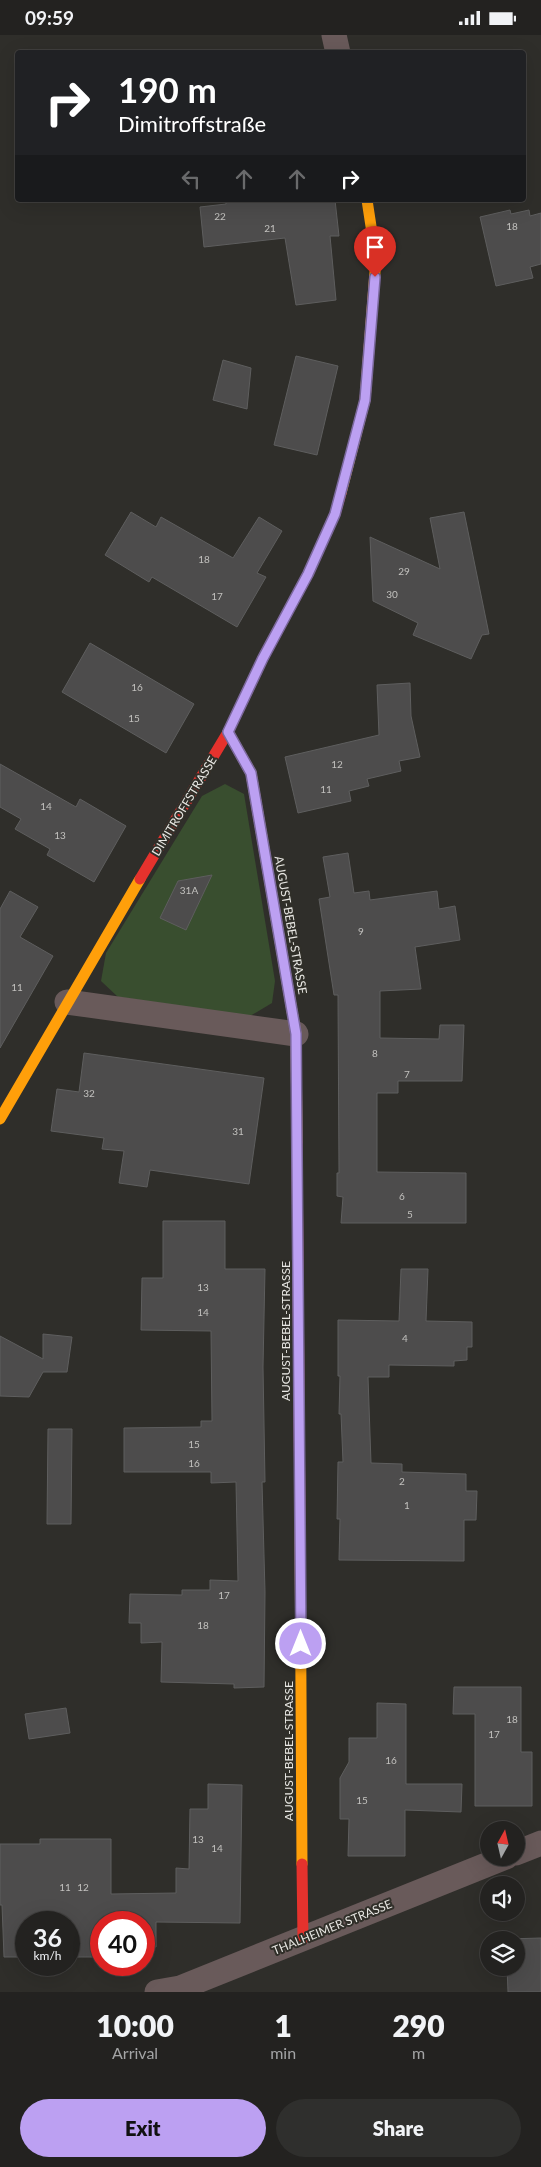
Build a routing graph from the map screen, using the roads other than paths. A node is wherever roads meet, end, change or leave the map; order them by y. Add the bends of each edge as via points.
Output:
1 (334, 35) edge
2 (337, 50) edge
3 (367, 202) edge
4 (228, 732) junction
5 (67, 1002) junction
6 (296, 1034) junction
7 (0, 1119) edge
8 (541, 1843) edge
9 (525, 1849) edge
10 (484, 1866) edge
11 (303, 1939) junction
12 (157, 1992) edge

1 - 2 street
3 - 4 street, DIMITROFFSTRASSE via 376,259 365,400 335,514
4 - 5 street, DIMITROFFSTRASSE
4 - 6 street, AUGUST-BEBEL-STRASSE via 251,773
5 - 6 street
5 - 7 street, DIMITROFFSTRASSE
6 - 11 street, AUGUST-BEBEL-STRASSE
8 - 9 street
10 - 11 street, THALHEIMER STRASSE
11 - 12 street, THALHEIMER STRASSE via 180,1988

